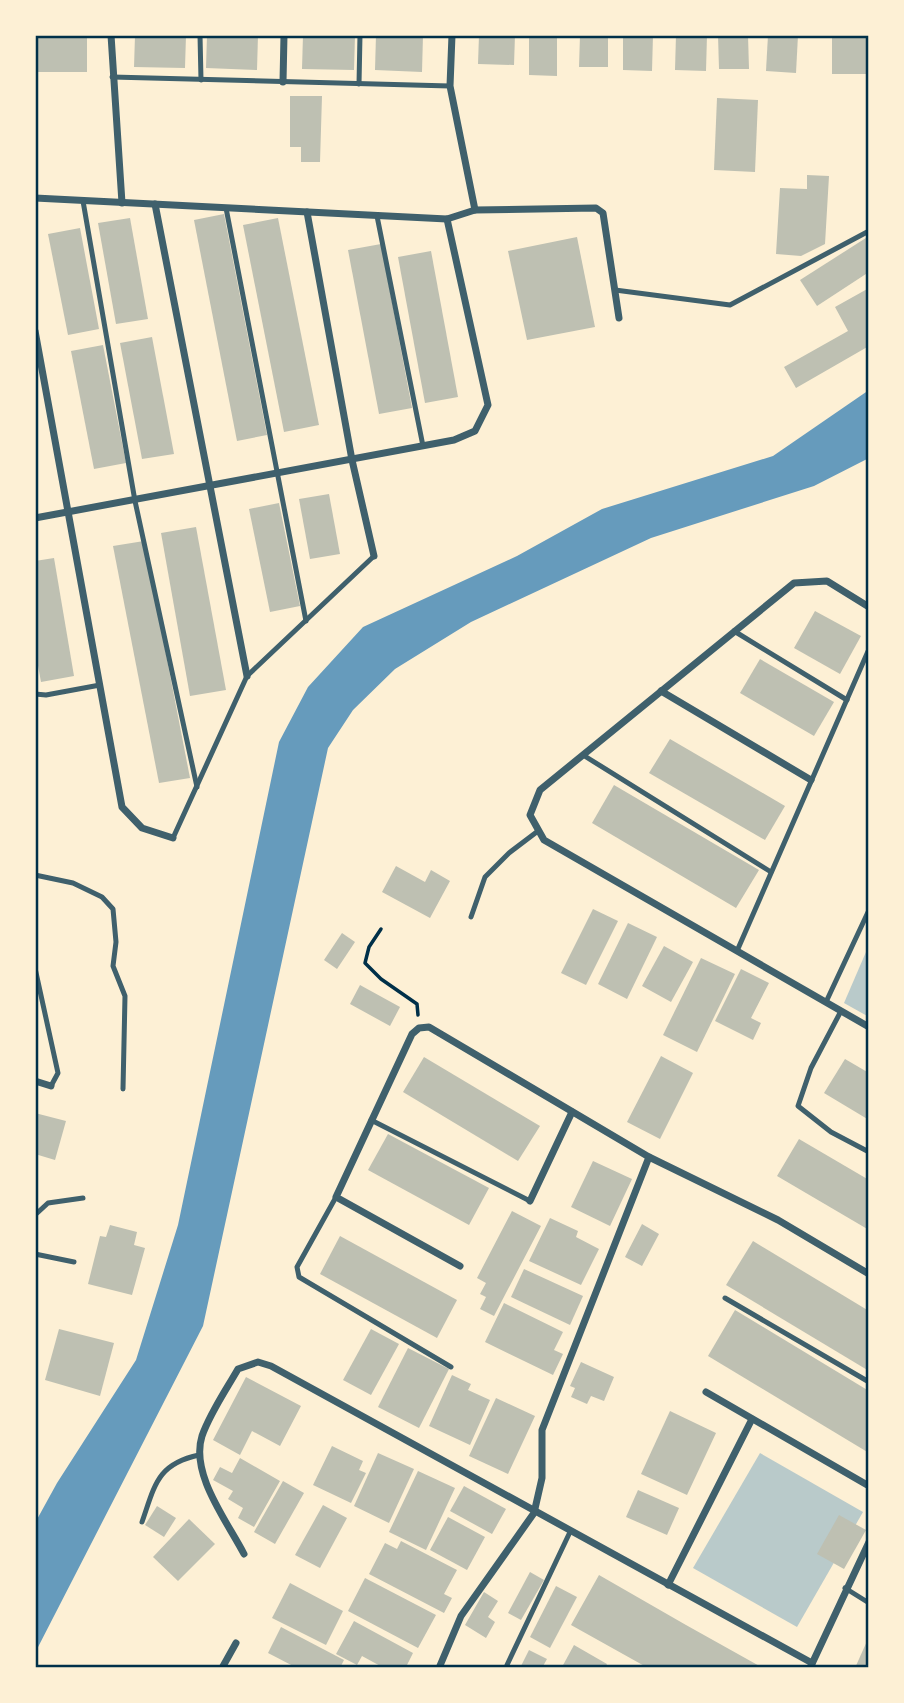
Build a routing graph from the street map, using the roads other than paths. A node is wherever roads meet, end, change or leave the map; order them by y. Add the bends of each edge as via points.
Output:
1 (111, 35) edge
2 (200, 35) edge
3 (284, 35) edge
4 (360, 35) edge
5 (452, 35) edge
6 (112, 77) junction
7 (201, 79) junction
8 (283, 82) junction
9 (359, 84) junction
10 (450, 86) junction
11 (35, 198) edge
12 (83, 201) junction
13 (122, 203) junction
14 (155, 204) junction
15 (226, 208) junction
16 (475, 210) junction
17 (307, 212) junction
18 (377, 216) junction
19 (447, 219) junction
20 (869, 231) edge
21 (615, 289) junction
22 (619, 318) dead end
23 (35, 331) edge
24 (423, 446) junction
25 (352, 460) junction
26 (276, 475) junction
27 (209, 488) junction
28 (135, 501) junction
29 (67, 514) junction
30 (35, 518) edge
31 (374, 556) joint
32 (869, 607) edge
33 (306, 621) junction
34 (734, 631) junction
35 (869, 649) edge
36 (247, 676) junction
37 (100, 685) junction
38 (661, 691) junction
39 (35, 694) edge
40 (847, 700) junction
41 (583, 755) junction
42 (811, 780) junction
43 (197, 787) junction
44 (538, 831) junction
45 (173, 838) joint
46 (771, 872) junction
47 (35, 875) edge
48 (869, 910) edge
49 (471, 917) dead end
50 (737, 951) junction
51 (35, 968) edge
52 (37, 994) edge
53 (826, 1002) junction
54 (841, 1011) junction
55 (869, 1027) edge
56 (35, 1081) edge
57 (51, 1086) joint
58 (123, 1089) dead end
59 (572, 1111) junction
60 (371, 1120) junction
61 (869, 1152) edge
62 (649, 1157) junction
63 (336, 1196) junction
64 (83, 1198) dead end
65 (530, 1201) joint
66 (35, 1216) edge
67 (35, 1254) edge
68 (74, 1262) dead end
69 (460, 1266) dead end
70 (869, 1274) edge
71 (724, 1298) dead end
72 (452, 1367) dead end
73 (869, 1382) edge
74 (706, 1392) dead end
75 (752, 1419) junction
76 (199, 1455) junction
77 (869, 1486) edge
78 (534, 1513) junction
79 (142, 1522) dead end
80 (570, 1532) junction
81 (869, 1542) edge
82 (244, 1554) dead end
83 (668, 1585) junction
84 (845, 1588) junction
85 (869, 1603) edge
86 (236, 1643) dead end
87 (507, 1665) dead end
88 (811, 1665) edge
89 (222, 1668) edge
90 (439, 1668) edge

1 - 6 street
2 - 7 lane
3 - 8 street
4 - 9 lane
5 - 10 street
6 - 7 lane
6 - 13 street
7 - 8 lane
8 - 9 lane
9 - 10 lane
10 - 16 street
11 - 12 street
12 - 13 street
12 - 28 lane
13 - 14 street
14 - 15 street
14 - 27 street
15 - 17 street
15 - 26 lane
16 - 19 street
16 - 21 street via 596,208 603,214
17 - 18 street
17 - 25 street
18 - 19 street
18 - 24 lane
19 - 24 street via 488,405 475,431
20 - 21 lane via 730,305
21 - 22 street
23 - 29 street
24 - 25 street
25 - 26 street
25 - 31 street
26 - 27 street
26 - 33 lane
27 - 28 street
27 - 36 street
28 - 29 street
28 - 43 lane
29 - 30 street
29 - 37 street
31 - 33 lane
32 - 34 street via 827,581 794,583
33 - 36 lane
34 - 38 street
34 - 40 lane
35 - 40 lane
36 - 43 lane
37 - 39 lane
37 - 45 street via 122,807 142,828
38 - 41 street
38 - 42 street
40 - 42 lane
41 - 44 street via 540,790 530,815
41 - 46 lane
42 - 46 lane
43 - 45 lane
44 - 49 lane via 485,877
44 - 50 street via 544,840
46 - 50 lane
47 - 58 lane via 73,883 102,897 113,909 113,966 125,996
48 - 53 lane
50 - 53 street
51 - 52 lane
52 - 57 lane via 58,1073
53 - 54 street
54 - 55 street
54 - 61 lane via 811,1068 798,1107
56 - 57 street
59 - 60 street via 429,1027 412,1034
59 - 62 street
59 - 65 street
60 - 63 street
60 - 65 lane
62 - 70 street via 778,1220
62 - 78 street via 542,1430 542,1478
63 - 69 street
63 - 72 lane via 297,1267 299,1277
64 - 66 lane via 48,1203
67 - 68 lane
71 - 73 lane
74 - 75 street
75 - 77 street
75 - 83 street
76 - 78 street via 203,1435 237,1369 258,1362
76 - 79 lane via 176,1460 156,1482
76 - 82 street via 204,1477
78 - 80 street
78 - 90 street via 461,1616
80 - 83 street
80 - 87 lane
81 - 84 street
83 - 88 street
84 - 85 lane
84 - 88 street
86 - 89 street

